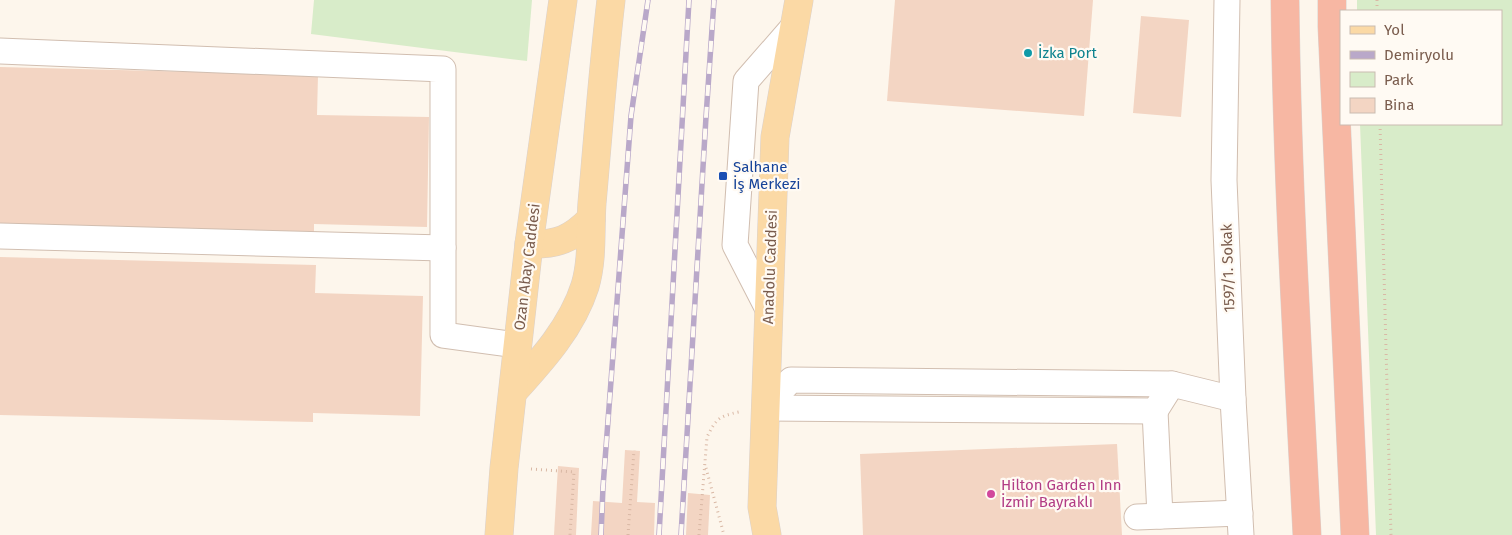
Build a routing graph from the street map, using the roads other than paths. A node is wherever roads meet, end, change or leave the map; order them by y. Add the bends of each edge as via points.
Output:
1 (563, 0) edge
2 (611, 0) edge
3 (1227, 0) edge
4 (1285, 0) edge
5 (1332, 0) edge
6 (797, 13) edge
7 (0, 51) edge
8 (591, 219) junction
9 (0, 236) edge
10 (529, 244) junction
11 (443, 248) junction
12 (769, 311) junction
13 (517, 345) junction
14 (1172, 384) junction
15 (513, 392) junction
16 (1233, 399) junction
17 (765, 408) junction
18 (1155, 411) junction
19 (1241, 524) edge
20 (499, 535) edge
21 (767, 535) edge
22 (1307, 535) edge
23 (1355, 535) edge

1 - 10 main road, Ozan Abay Caddesi
2 - 8 main road
3 - 16 street, 1597/1. Sokak via 1224,180
4 - 22 highway via 1290,212
5 - 23 highway
6 - 12 main road, Anadolu Caddesi via 774,137
6 - 12 street via 746,81 735,245
7 - 11 street via 443,69
8 - 10 main road via 568,238 544,245
8 - 15 main road via 590,265 578,304 554,344
9 - 11 street
10 - 13 main road, Ozan Abay Caddesi
11 - 13 street via 443,335
12 - 17 main road, Anadolu Caddesi
13 - 15 main road, Ozan Abay Caddesi
14 - 16 street
14 - 17 street via 791,380
14 - 18 street
15 - 20 main road, Ozan Abay Caddesi
16 - 19 street, 1597/1. Sokak
17 - 18 street
17 - 21 main road, Anadolu Caddesi via 762,507
18 - 19 street via 1148,517

